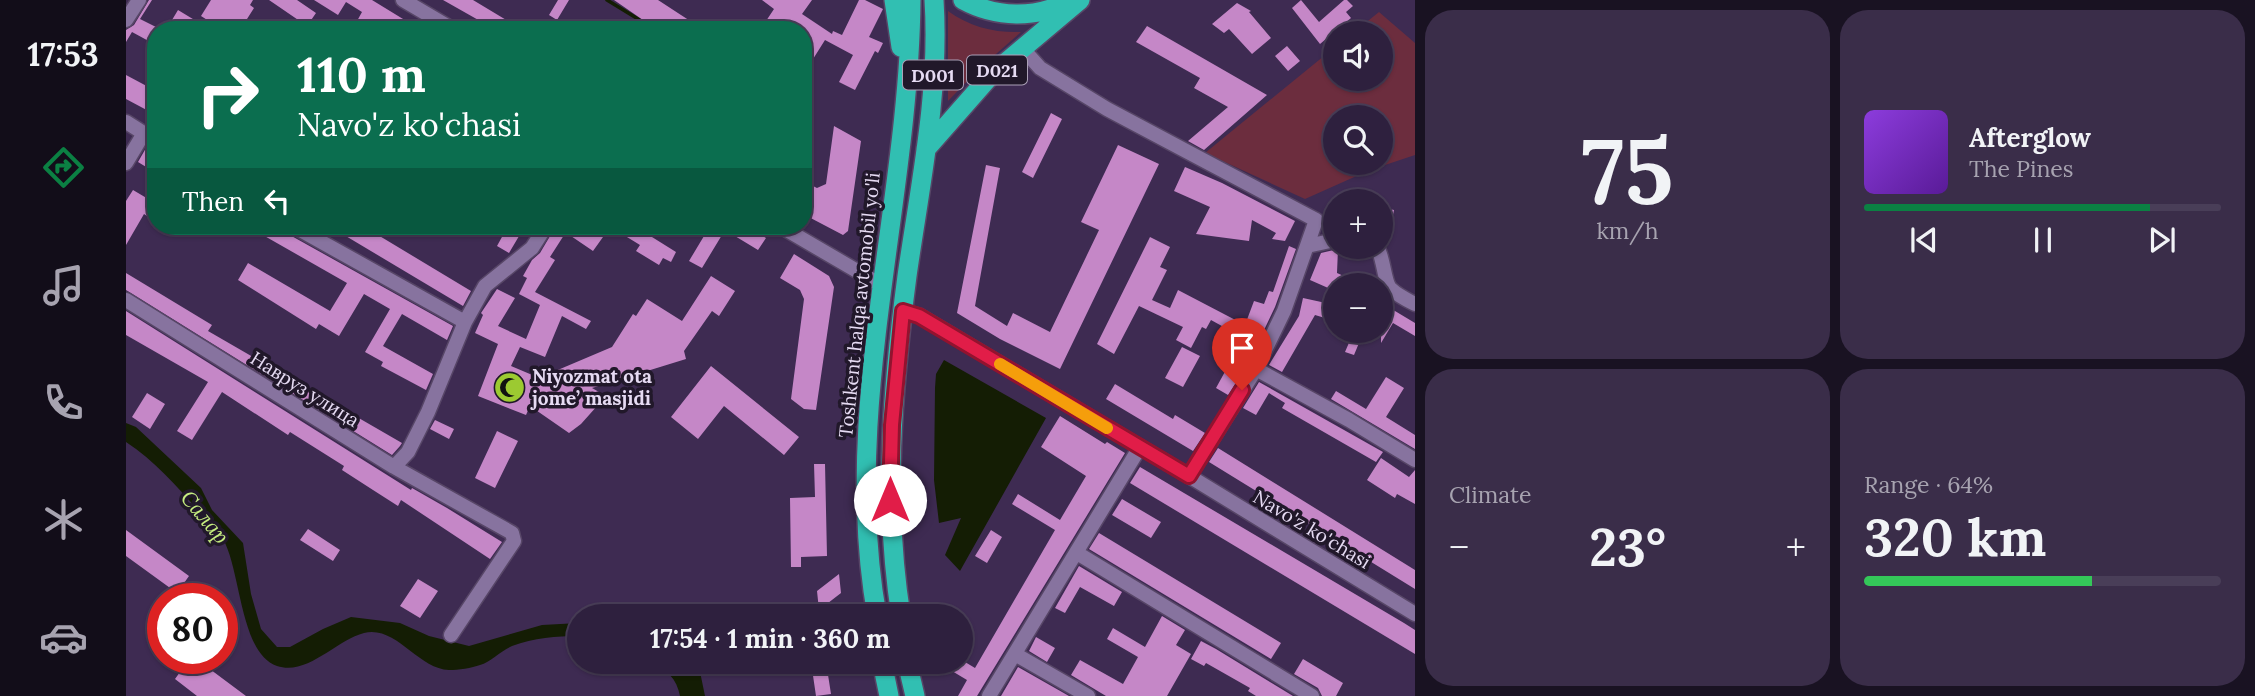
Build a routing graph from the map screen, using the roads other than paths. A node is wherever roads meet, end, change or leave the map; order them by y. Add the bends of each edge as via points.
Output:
1 (139, 0) edge
2 (403, 0) edge
3 (894, 0) edge
4 (911, 0) edge
5 (934, 0) edge
6 (963, 0) edge
7 (1072, 0) edge
8 (1080, 0) edge
9 (126, 20) edge
10 (439, 21) edge
11 (1023, 49) junction
12 (126, 122) edge
13 (904, 122) junction
14 (147, 135) edge
15 (147, 140) edge
16 (925, 150) junction
17 (126, 163) edge
18 (309, 235) edge
19 (540, 235) edge
20 (795, 235) edge
21 (1323, 243) edge
22 (1307, 246) junction
23 (1383, 259) edge
24 (881, 285) junction
25 (126, 300) edge
26 (1415, 304) edge
27 (903, 311) junction
28 (465, 322) junction
29 (1256, 369) junction
30 (1140, 447) junction
31 (1415, 460) edge
32 (394, 467) junction
33 (1189, 476) junction
34 (1076, 553) junction
35 (875, 604) edge
36 (900, 604) edge
37 (1415, 614) edge
38 (451, 635) dead end
39 (1015, 654) junction
40 (884, 674) edge
41 (910, 674) edge
42 (889, 696) edge
43 (915, 696) edge
44 (989, 696) edge
45 (1088, 696) edge
46 (1312, 696) edge

1 - 9 street
2 - 10 street
3 - 13 highway
4 - 13 highway, Toshkent halqa avtomobil yo'li / D001
5 - 16 highway, D001 via 934,62
6 - 7 highway via 991,11 1017,14 1041,12
8 - 11 highway, D021
11 - 16 highway, D021 via 991,75
11 - 22 street via 1040,68 1107,109 1316,220
12 - 14 street
13 - 24 highway, Toshkent halqa avtomobil yo'li / D001
15 - 17 street
16 - 27 highway, D001
18 - 28 street
19 - 28 street via 532,248 485,286
20 - 24 street
21 - 22 street
22 - 29 street via 1284,311
23 - 26 street via 1390,289
24 - 35 highway, Toshkent halqa avtomobil yo'li / D001 via 865,470
25 - 32 street, Навруз улица
27 - 30 street, Navo'z ko'chasi via 919,316
27 - 36 highway, D001 via 890,473
28 - 32 street via 428,412 408,452
29 - 31 street
29 - 33 street
30 - 33 street, Navo'z ko'chasi
30 - 34 street
32 - 38 street, Навруз улица via 512,533 514,541
33 - 37 street, Navo'z ko'chasi
34 - 39 street
34 - 46 street
39 - 44 street
39 - 45 street
40 - 42 highway
41 - 43 highway

